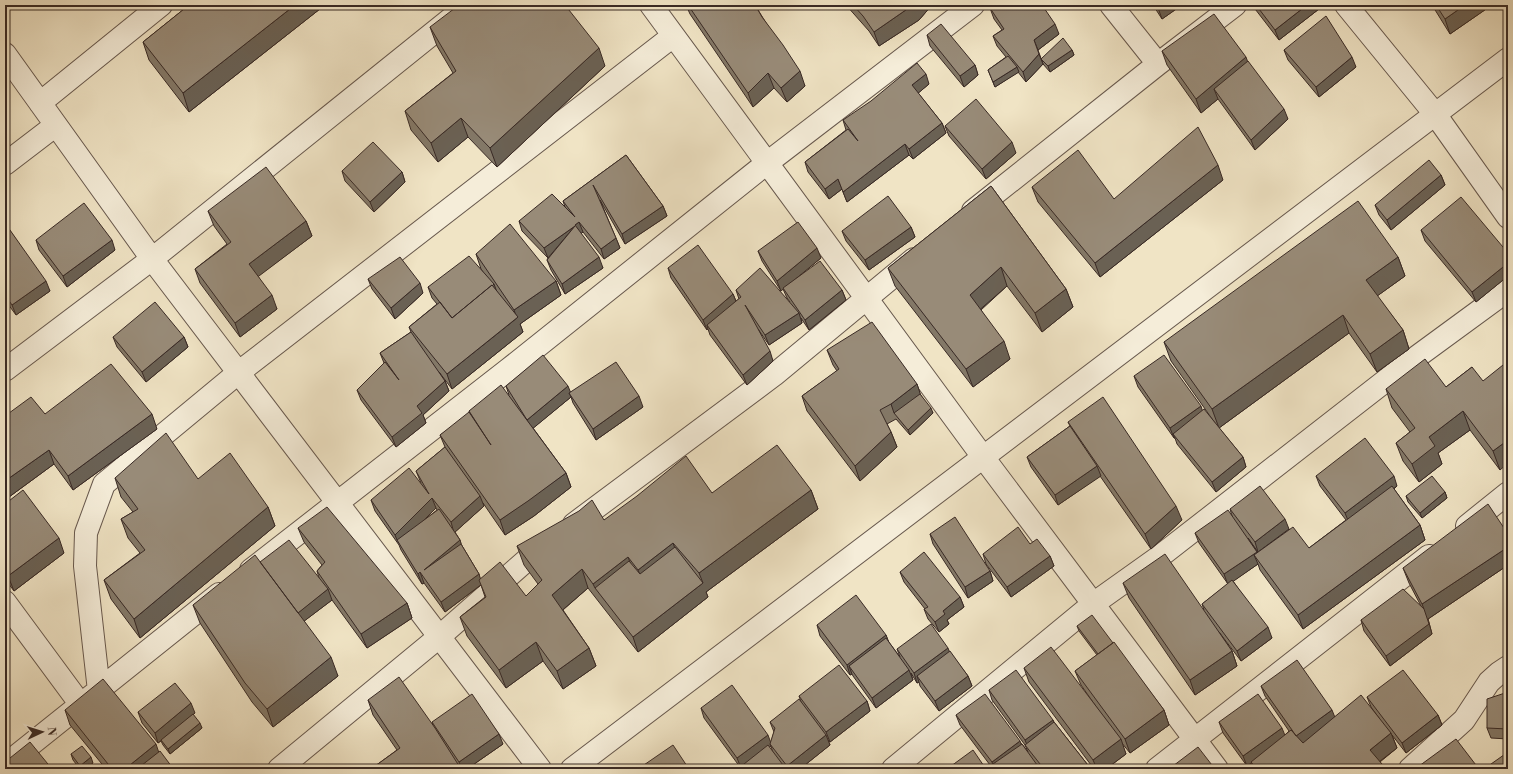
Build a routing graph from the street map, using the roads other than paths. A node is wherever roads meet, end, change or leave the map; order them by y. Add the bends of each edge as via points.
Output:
1 (161, 5) edge
2 (468, 5) edge
3 (650, 5) edge
4 (973, 5) edge
5 (1111, 5) edge
6 (1234, 5) edge
7 (1346, 5) edge
8 (673, 36) junction
9 (5, 54) edge
10 (1508, 58) edge
11 (1158, 64) junction
12 (40, 103) junction
13 (1435, 114) junction
14 (56, 125) junction
15 (767, 163) junction
16 (5, 164) edge
17 (1508, 217) edge
18 (959, 223) edge
19 (928, 248) edge
20 (152, 259) junction
21 (1508, 290) edge
22 (866, 297) junction
23 (5, 370) edge
24 (238, 373) junction
25 (983, 457) junction
26 (1508, 493) edge
27 (337, 502) junction
28 (5, 602) edge
29 (1094, 604) junction
30 (439, 637) junction
31 (1508, 667) edge
32 (99, 691) junction
33 (81, 705) junction
34 (1195, 740) junction
35 (5, 765) edge
36 (278, 769) edge
37 (540, 769) edge
38 (572, 769) edge
39 (893, 769) edge
40 (1157, 769) edge
41 (1217, 769) edge
42 (1410, 769) edge

1 - 12 street
2 - 20 street
3 - 8 street
4 - 15 street
5 - 11 street
6 - 11 street
7 - 13 street
8 - 15 street
8 - 24 street
9 - 12 street
10 - 13 street
11 - 18 street
12 - 14 street
13 - 17 street
13 - 25 street
14 - 16 street
14 - 20 street
15 - 22 street
15 - 27 street
19 - 22 street
20 - 23 street
20 - 24 street
21 - 29 street via 1407,364 1159,557
22 - 25 street
22 - 30 street via 774,375 529,558
24 - 27 street
24 - 32 street via 104,484 86,532 85,566
25 - 29 street
25 - 38 street
26 - 34 street
27 - 30 street
27 - 32 street
28 - 33 street
29 - 34 street
29 - 39 street
30 - 36 street
30 - 37 street
31 - 42 street via 1489,682 1464,720
32 - 33 street
33 - 35 street
34 - 40 street
34 - 41 street

